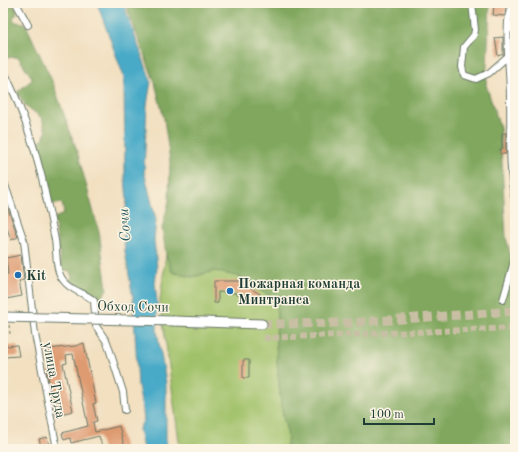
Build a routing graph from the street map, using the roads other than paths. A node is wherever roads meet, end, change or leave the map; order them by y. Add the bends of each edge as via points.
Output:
1 (16, 3) edge
2 (472, 3) edge
3 (513, 3) edge
4 (508, 21) junction
5 (28, 25) dead end
6 (515, 33) edge
7 (507, 58) junction
8 (3, 69) edge
9 (3, 179) edge
10 (515, 200) edge
11 (515, 258) edge
12 (503, 300) dead end
13 (3, 317) edge
14 (262, 324) tunnel mouth
15 (125, 410) dead end
16 (57, 449) edge

1 - 5 street
2 - 7 street via 475,30 464,47 464,74 476,79
3 - 4 street
4 - 6 street
4 - 7 street
7 - 10 street via 510,97 509,154
8 - 15 street via 27,127 41,176 59,272 63,281 94,301 96,326 108,342 124,392
9 - 16 street, улица Труда via 24,241 32,315
11 - 12 street
13 - 14 highway, Обход Сочи, bridge

